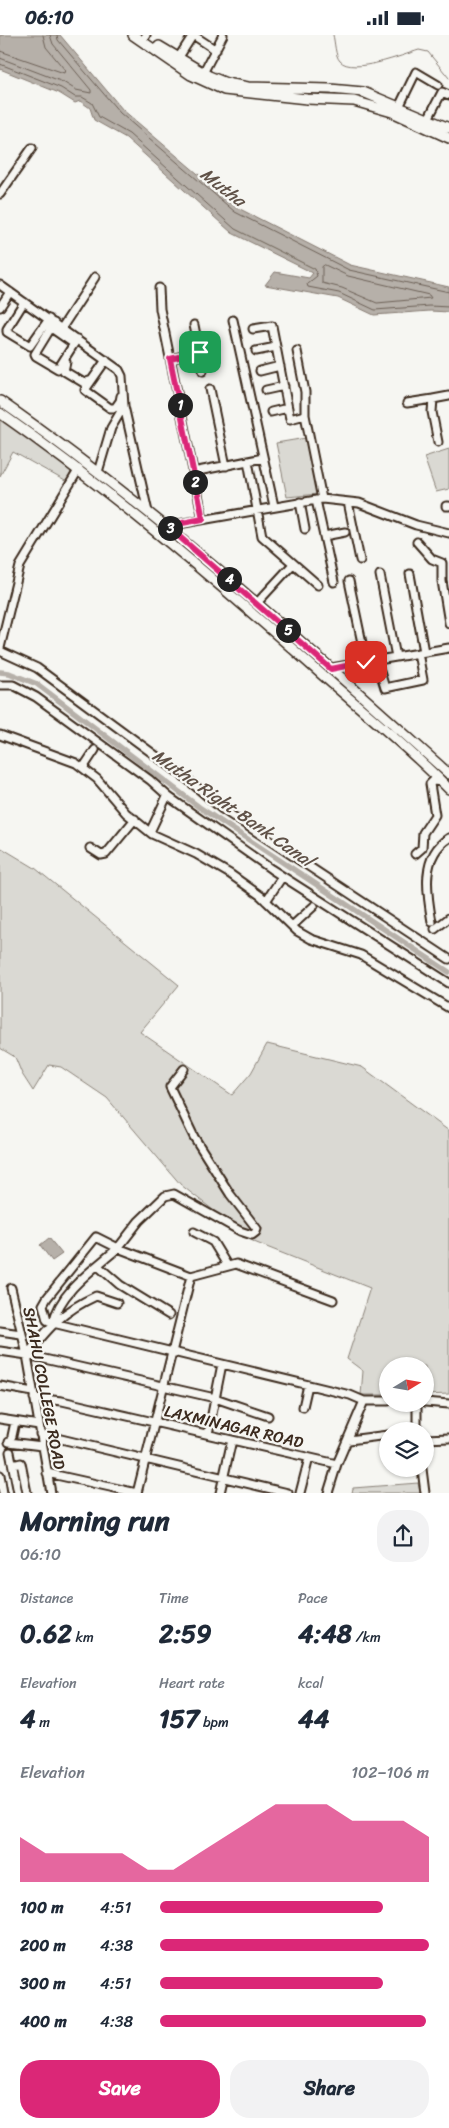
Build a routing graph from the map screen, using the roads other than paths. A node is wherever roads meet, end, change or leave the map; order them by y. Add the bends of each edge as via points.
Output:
1 (133, 35) edge
2 (193, 35) edge
3 (223, 35) edge
4 (145, 36) edge
5 (216, 50) junction
6 (177, 59) junction
7 (203, 73) junction
8 (438, 85) dead end
9 (230, 87) junction
10 (449, 95) edge
11 (399, 107) junction
12 (428, 119) junction
13 (449, 128) edge
14 (449, 138) edge
15 (32, 148) dead end
16 (0, 194) edge
17 (95, 277) dead end
18 (159, 288) dead end
19 (5, 289) edge
20 (1, 298) edge
21 (23, 302) junction
22 (0, 307) edge
23 (233, 320) dead end
24 (51, 324) junction
25 (194, 325) dead end
26 (4, 329) dead end
27 (62, 329) junction
28 (253, 329) dead end
29 (77, 343) junction
30 (276, 347) junction
31 (256, 351) dead end
32 (297, 351) dead end
33 (200, 352) junction
34 (170, 359) junction
35 (104, 362) junction
36 (280, 366) junction
37 (204, 371) dead end
38 (260, 371) dead end
39 (284, 387) junction
40 (210, 389) dead end
41 (266, 390) dead end
42 (449, 396) edge
43 (433, 399) junction
44 (0, 401) edge
45 (407, 403) dead end
46 (124, 406) junction
47 (288, 408) junction
48 (271, 412) dead end
49 (0, 413) edge
50 (305, 415) junction
51 (438, 442) dead end
52 (263, 458) junction
53 (248, 461) junction
54 (226, 466) junction
55 (79, 469) junction
56 (98, 472) junction
57 (193, 472) junction
58 (319, 500) junction
59 (300, 502) junction
60 (348, 502) junction
61 (274, 506) junction
62 (256, 509) junction
63 (148, 511) junction
64 (203, 519) junction
65 (167, 526) junction
66 (305, 529) dead end
67 (345, 532) dead end
68 (449, 533) edge
69 (161, 534) junction
70 (324, 536) junction
71 (417, 542) dead end
72 (360, 561) dead end
73 (293, 564) junction
74 (410, 574) dead end
75 (380, 575) dead end
76 (349, 581) dead end
77 (334, 582) dead end
78 (318, 585) dead end
79 (257, 603) junction
80 (447, 603) edge
81 (449, 623) edge
82 (449, 648) edge
83 (0, 649) edge
84 (421, 653) junction
85 (396, 657) junction
86 (380, 660) junction
87 (366, 662) junction
88 (331, 669) junction
89 (0, 685) edge
90 (0, 735) edge
91 (95, 750) dead end
92 (83, 768) junction
93 (449, 774) edge
94 (442, 782) junction
95 (449, 789) edge
96 (167, 796) junction
97 (135, 819) junction
98 (150, 832) junction
99 (449, 839) edge
100 (90, 848) dead end
101 (415, 854) dead end
102 (282, 877) junction
103 (266, 901) junction
104 (314, 906) dead end
105 (449, 918) edge
106 (292, 926) junction
107 (449, 959) edge
108 (449, 983) edge
109 (449, 1008) edge
110 (184, 1069) dead end
111 (194, 1232) dead end
112 (118, 1248) junction
113 (228, 1265) junction
114 (98, 1266) junction
115 (191, 1276) junction
116 (11, 1288) dead end
117 (333, 1300) dead end
118 (117, 1303) dead end
119 (169, 1315) dead end
120 (53, 1323) junction
121 (0, 1331) edge
122 (21, 1334) junction
123 (0, 1351) edge
124 (172, 1352) junction
125 (28, 1355) junction
126 (222, 1364) junction
127 (308, 1385) junction
128 (0, 1386) edge
129 (163, 1387) junction
130 (33, 1395) junction
131 (215, 1398) junction
132 (364, 1401) junction
133 (379, 1401) edge
134 (434, 1403) edge
135 (449, 1404) edge
136 (303, 1407) dead end
137 (268, 1416) dead end
138 (0, 1419) edge
139 (15, 1422) junction
140 (154, 1422) junction
141 (39, 1425) junction
142 (40, 1434) junction
143 (208, 1434) junction
144 (379, 1436) edge
145 (449, 1437) edge
146 (434, 1438) edge
147 (232, 1440) junction
148 (349, 1440) junction
149 (42, 1446) junction
150 (10, 1452) dead end
151 (310, 1458) junction
152 (145, 1459) junction
153 (337, 1464) junction
154 (13, 1465) junction
155 (47, 1473) junction
156 (0, 1475) edge
157 (224, 1477) junction
158 (423, 1477) edge
159 (3, 1493) edge
160 (18, 1493) edge
161 (27, 1493) edge
162 (50, 1493) edge
163 (137, 1493) edge
164 (220, 1493) edge
165 (288, 1493) edge
166 (300, 1493) edge
167 (328, 1493) edge
168 (425, 1493) edge

1 - 6 main road
2 - 5 street
2 - 6 street
3 - 5 street
4 - 6 main road
5 - 7 street
6 - 7 main road
6 - 9 main road via 204,83
7 - 9 main road
8 - 11 street via 416,71
9 - 11 main road via 351,90
9 - 14 main road via 307,99 354,101 392,112
10 - 12 street via 442,92
11 - 12 main road
12 - 13 main road
15 - 16 street
17 - 27 street
18 - 34 street
19 - 20 street
19 - 21 street
19 - 22 street
21 - 24 street
21 - 24 street via 7,329 14,336 30,346
21 - 26 street
23 - 52 street
24 - 27 street
24 - 29 street
24 - 29 street via 34,354 36,356 58,369
25 - 33 street
27 - 29 street
28 - 30 street via 272,326
29 - 35 street
29 - 35 street via 63,366 64,371 86,383
30 - 31 street
30 - 36 street
32 - 50 street via 305,392
33 - 34 street
33 - 37 street
34 - 57 street
35 - 35 street via 85,390 112,409 121,400 118,377
35 - 46 street via 119,370 122,376
36 - 38 street
36 - 39 street
39 - 41 street
39 - 47 street
40 - 54 street
42 - 43 street
43 - 45 street
43 - 51 street
44 - 56 main road
46 - 56 street via 111,428
46 - 63 street
47 - 48 street
47 - 50 street via 290,419
49 - 55 main road
50 - 58 street
52 - 53 street
52 - 61 street
53 - 54 street
53 - 62 street
54 - 57 street
55 - 69 main road
55 - 83 street via 20,566
56 - 63 main road
57 - 64 street
58 - 59 street
58 - 60 street
58 - 70 street
59 - 61 street
59 - 66 street
60 - 68 street
60 - 72 street
61 - 62 street
62 - 64 street
62 - 73 street via 262,537
63 - 65 main road
64 - 65 street
65 - 69 street
65 - 79 main road
67 - 70 street
69 - 94 main road
70 - 77 street
71 - 80 street via 428,556 442,563
73 - 78 street
73 - 79 street
74 - 84 street
75 - 85 street
76 - 87 street
79 - 88 main road
80 - 81 street
82 - 84 street
83 - 107 street via 37,668 186,778 222,809
84 - 85 street
84 - 86 street via 423,680 385,688 378,665
85 - 86 street
86 - 87 street
87 - 88 street
88 - 93 main road
89 - 96 street via 13,685 36,697 150,780
90 - 92 street
91 - 92 street
92 - 97 street
94 - 95 main road
94 - 101 street via 430,784 435,815 423,833 422,848
96 - 98 street
96 - 102 street
97 - 98 street
97 - 100 street via 106,854 101,855
98 - 103 street via 211,862
99 - 105 street via 437,849 428,874 433,926
102 - 103 street
102 - 108 street
103 - 106 street
104 - 106 street
106 - 109 street via 311,939 361,955
110 - 112 street via 170,1087 194,1137 256,1232 252,1235 240,1231 170,1194 140,1221
111 - 113 street via 213,1242
112 - 114 street
112 - 115 street
112 - 120 street via 96,1237 43,1305 45,1317
113 - 115 street
113 - 117 street via 236,1264
114 - 119 street via 120,1285
114 - 120 street via 64,1297
115 - 124 street
116 - 122 street, SHAHU COLLEGE ROAD
118 - 120 street via 96,1296
120 - 124 street
120 - 125 street
121 - 122 street
122 - 125 street, SHAHU COLLEGE ROAD
123 - 125 street
124 - 126 street
124 - 129 street
125 - 129 street
125 - 130 street, SHAHU COLLEGE ROAD
126 - 127 street
126 - 131 street
127 - 132 street
127 - 136 street
128 - 130 street, LAXMINAGAR ROAD
129 - 131 street
129 - 140 street
130 - 140 street, LAXMINAGAR ROAD
130 - 141 street, SHAHU COLLEGE ROAD
131 - 137 street
131 - 143 street
132 - 133 street
132 - 148 street
134 - 135 street
138 - 139 street
139 - 141 street
139 - 149 street via 10,1439
140 - 143 street, LAXMINAGAR ROAD
140 - 152 street
141 - 142 street, SHAHU COLLEGE ROAD
142 - 149 street, SHAHU COLLEGE ROAD
142 - 152 street
143 - 147 street, LAXMINAGAR ROAD
144 - 148 street
145 - 146 street
147 - 151 street, LAXMINAGAR ROAD
147 - 157 street
148 - 153 street
149 - 155 street, SHAHU COLLEGE ROAD
150 - 154 street
151 - 153 street, LAXMINAGAR ROAD
151 - 166 street
152 - 157 street
152 - 163 street
153 - 167 street
154 - 160 street
154 - 161 street via 21,1463
155 - 162 street, SHAHU COLLEGE ROAD
155 - 163 street
156 - 159 street
157 - 164 street
157 - 165 street
158 - 168 street

